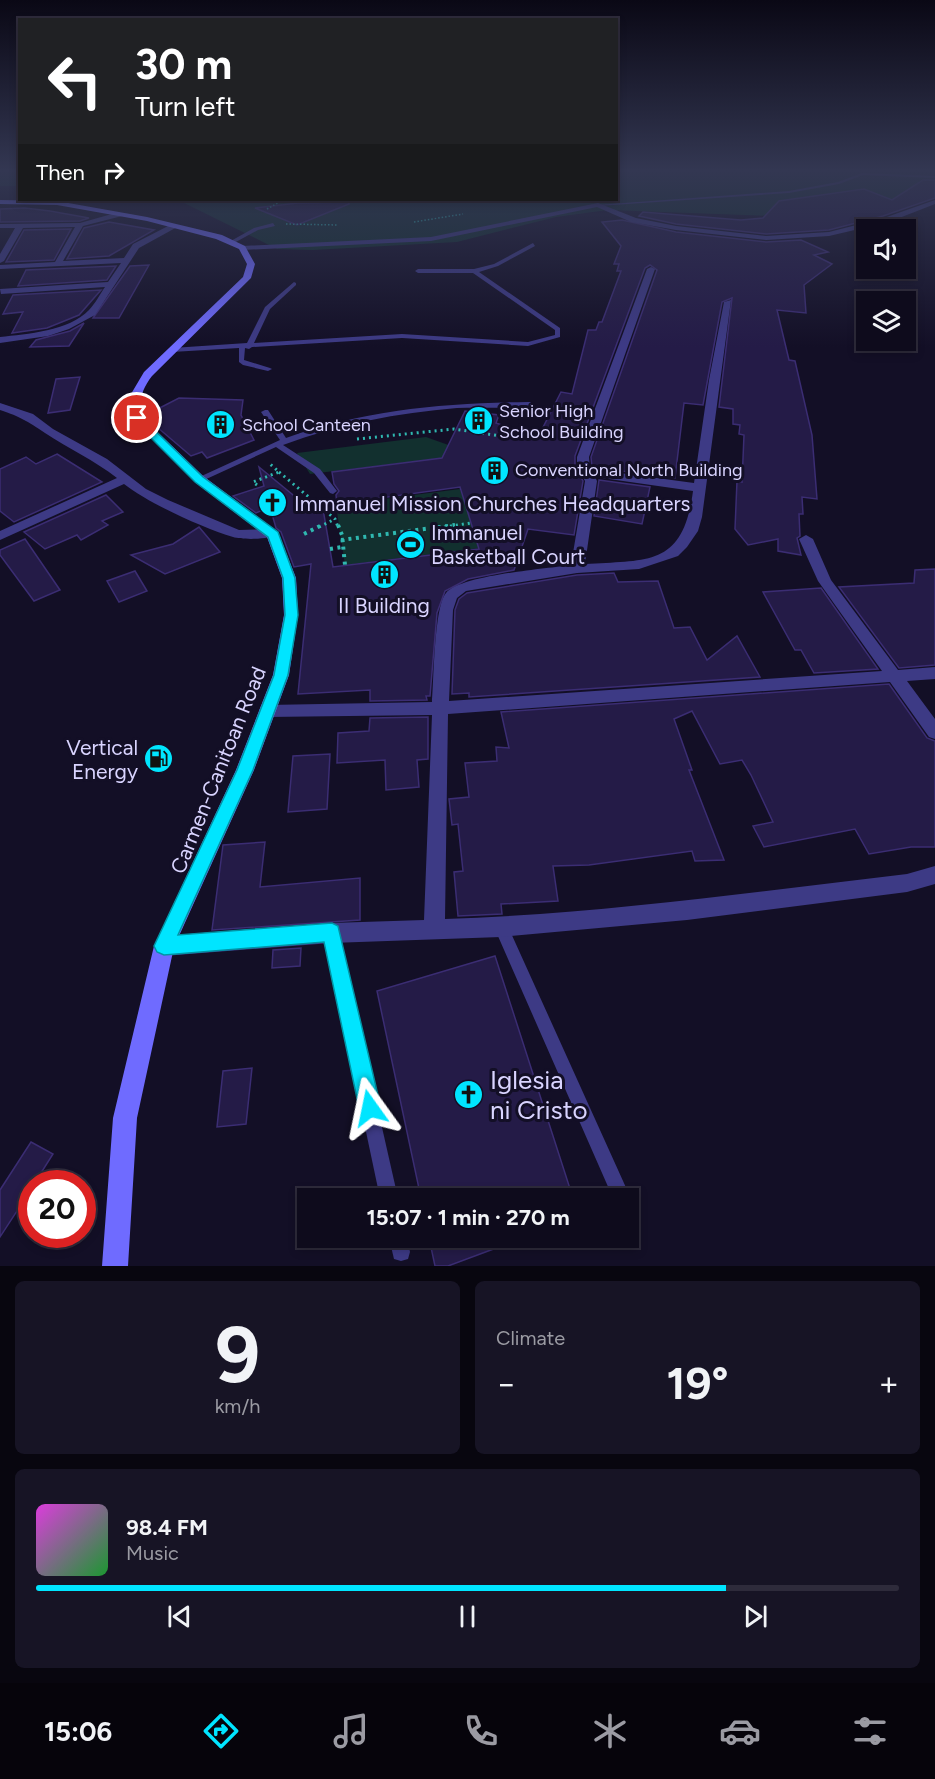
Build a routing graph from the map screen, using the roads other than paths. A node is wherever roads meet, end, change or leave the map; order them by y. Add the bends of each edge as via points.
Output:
1 (18, 229) edge
2 (78, 229) edge
3 (169, 229) edge
4 (185, 229) edge
5 (259, 229) edge
6 (479, 229) edge
7 (693, 229) edge
8 (854, 229) edge
9 (237, 245) junction
10 (533, 245) dead end
11 (126, 260) junction
12 (0, 261) edge
13 (57, 265) junction
14 (0, 267) edge
15 (651, 269) dead end
16 (418, 271) dead end
17 (474, 271) junction
18 (111, 284) junction
19 (294, 284) dead end
20 (0, 291) edge
21 (728, 302) dead end
22 (0, 340) edge
23 (246, 347) junction
24 (172, 351) junction
25 (268, 369) dead end
26 (528, 404) dead end
27 (0, 406) edge
28 (265, 412) dead end
29 (281, 442) junction
30 (588, 472) junction
31 (126, 478) junction
32 (199, 479) junction
33 (701, 488) junction
34 (333, 491) dead end
35 (272, 533) junction
36 (0, 536) edge
37 (806, 539) dead end
38 (577, 569) junction
39 (935, 673) edge
40 (896, 676) junction
41 (440, 708) junction
42 (267, 711) junction
43 (935, 732) edge
44 (935, 875) edge
45 (501, 927) junction
46 (434, 931) junction
47 (332, 933) junction
48 (164, 946) junction
49 (387, 1188) edge
50 (618, 1188) edge
51 (115, 1266) edge

1 - 12 street
2 - 13 street
3 - 11 street via 140,243
4 - 9 main road
5 - 9 lane
6 - 9 street via 430,239
7 - 8 street via 766,238
9 - 24 main road via 250,264 247,278
10 - 17 lane via 496,265
11 - 13 street
11 - 18 street
13 - 14 street
15 - 30 street via 583,457
16 - 17 lane
17 - 23 lane via 558,329 558,336 528,344 402,336
18 - 20 street
18 - 22 street via 92,313 75,323 45,334
19 - 23 lane via 267,308
21 - 33 street
23 - 24 lane
23 - 25 lane via 241,361
24 - 32 main road via 136,391 134,408 137,418
26 - 29 lane via 383,413
27 - 31 street via 29,416
28 - 29 lane
29 - 32 lane
29 - 34 lane via 317,471
30 - 33 street
30 - 38 street via 591,481
31 - 35 street via 149,496 228,531
31 - 36 street
32 - 35 main road
33 - 38 street via 691,531 673,553 639,565
35 - 42 main road, Carmen-Canitoan Road via 287,571 291,615 281,675
37 - 40 street via 825,581
38 - 41 street via 479,583 461,588 451,596 446,610
39 - 40 street
40 - 41 street
40 - 43 street
41 - 42 street
41 - 46 street
42 - 48 main road, Carmen-Canitoan Road via 216,836
44 - 45 street via 907,884
45 - 46 street
45 - 50 lane
46 - 47 street
47 - 48 street
47 - 49 lane
48 - 51 main road, Carmen-Canitoan Road via 125,1118

